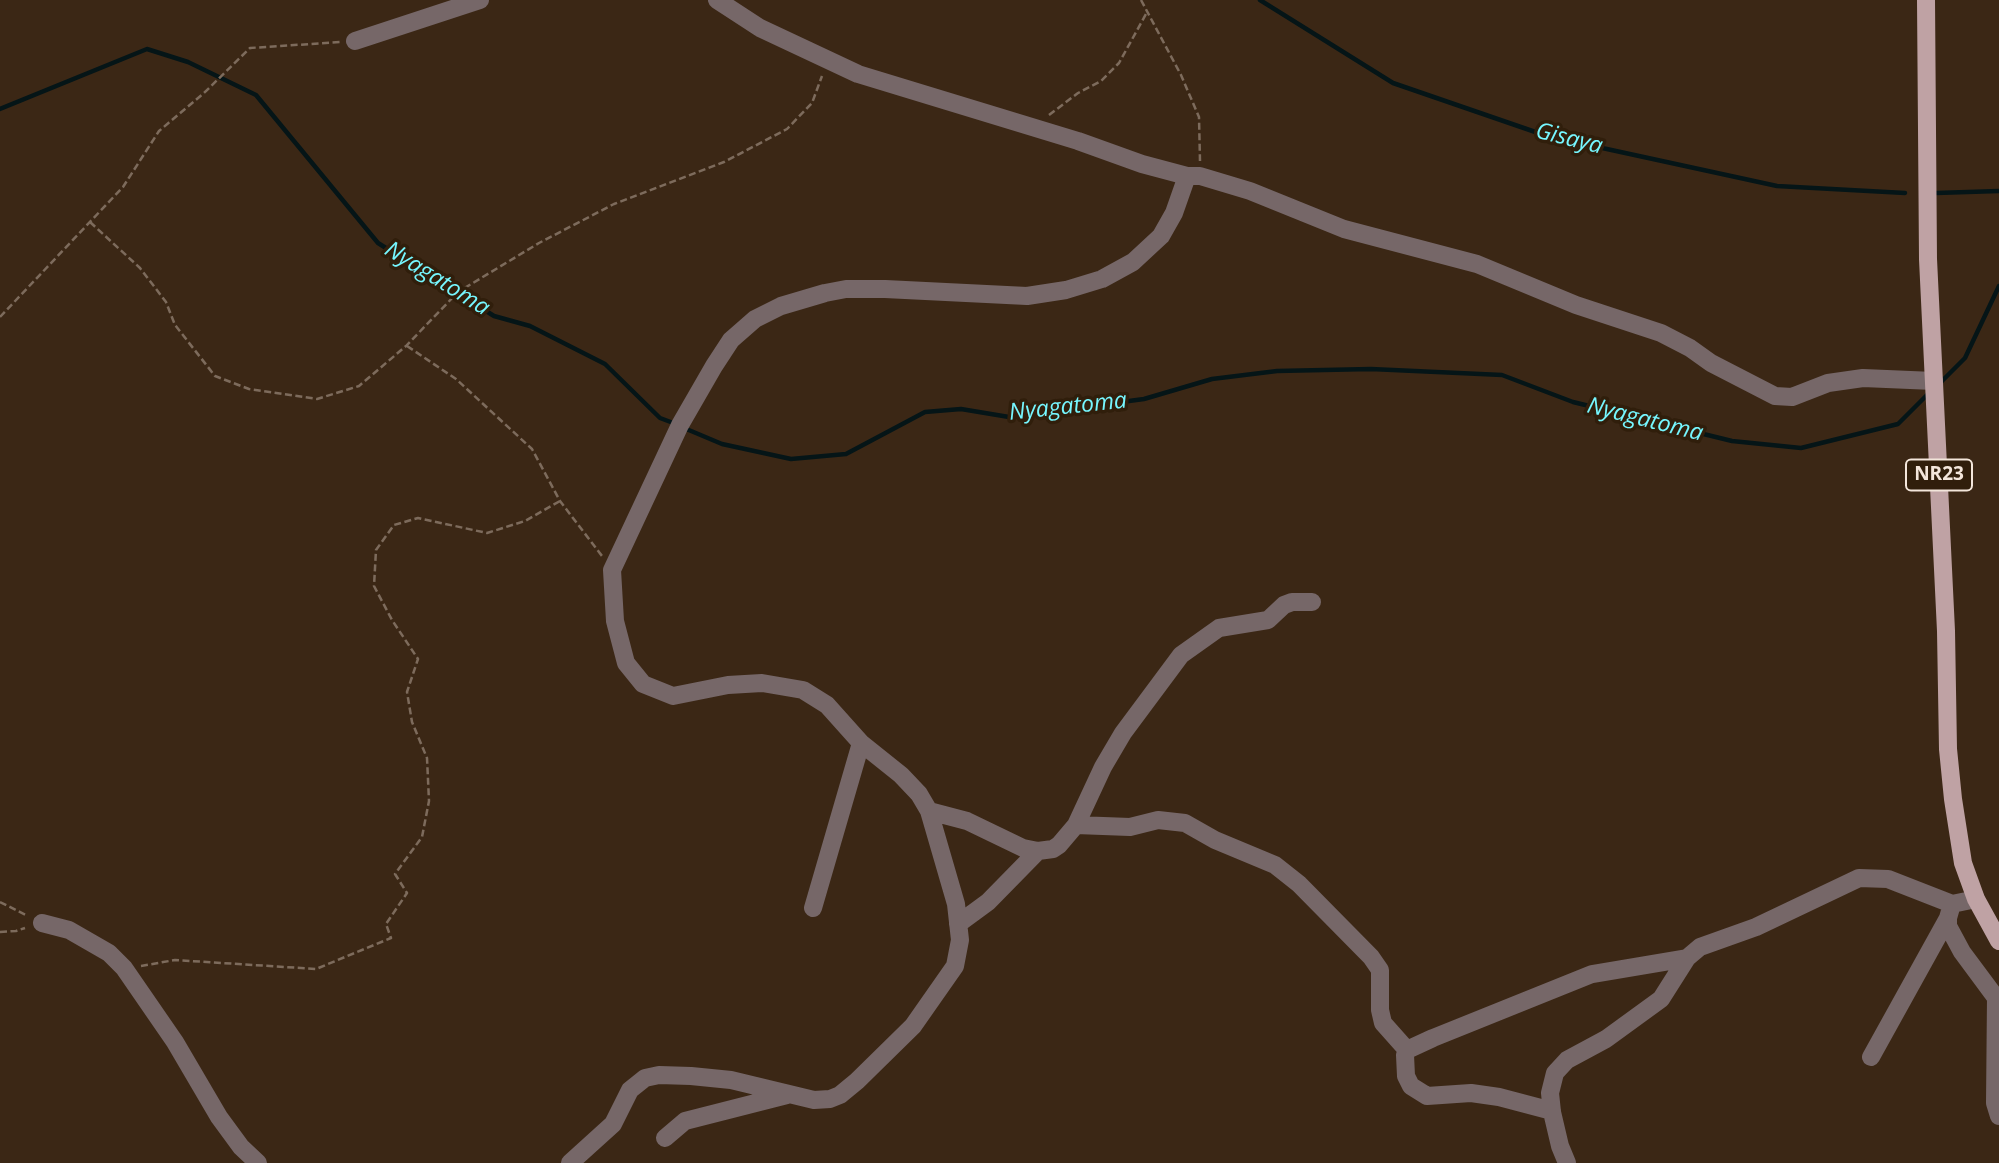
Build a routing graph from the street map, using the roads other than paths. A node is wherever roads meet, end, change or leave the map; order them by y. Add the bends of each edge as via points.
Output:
1 (480, 0) edge
2 (718, 0) edge
3 (1922, 1) edge
4 (355, 41) road end
5 (1193, 176) junction
6 (1934, 381) junction
7 (1312, 602) dead end
8 (862, 743) junction
9 (929, 811) junction
10 (1076, 824) junction
11 (1038, 851) junction
12 (1976, 899) junction
13 (813, 908) dead end
14 (1950, 911) junction
15 (42, 923) road end
16 (958, 924) junction
17 (1999, 941) edge
18 (1688, 958) junction
19 (1997, 1000) edge
20 (1407, 1050) junction
21 (1871, 1057) dead end
22 (787, 1095) junction
23 (1552, 1111) junction
24 (1999, 1116) edge
25 (665, 1138) dead end
26 (258, 1163) edge
27 (570, 1163) edge
28 (1567, 1163) edge

1 - 4 street
2 - 5 street via 760,28 858,74
3 - 6 main road, NR23
5 - 6 street via 1250,191 1344,229 1478,264 1661,333 1776,396 1792,397 1828,383 1863,378
5 - 8 street via 1161,236 1148,250 1120,270 1086,285 1027,296 846,289 825,293 755,319 731,340 714,366 680,425 612,570 615,621 626,663 643,684 673,696 762,683 803,690 827,705
6 - 12 main road, NR23 via 1952,799 1963,863
7 - 10 street via 1284,605 1268,620 1219,628 1181,655 1123,733
8 - 9 street via 901,775
8 - 13 street
9 - 11 street via 967,821
9 - 16 street
10 - 11 street via 1059,845
10 - 20 street via 1121,828 1158,820 1185,823 1275,865 1371,957 1380,970 1383,1023
11 - 16 street via 988,902
12 - 14 street
12 - 17 main road, NR23
14 - 18 street via 1888,879 1859,878 1756,927 1700,947
14 - 19 street via 1951,936
14 - 21 street
15 - 26 street via 68,930 109,953 124,968 219,1117
16 - 22 street via 955,966 912,1026 885,1054 830,1100
18 - 20 street via 1592,974
18 - 23 street via 1661,999 1606,1039 1567,1060 1555,1073
19 - 24 street via 1994,1103
20 - 23 street via 1406,1076 1416,1091 1427,1096 1471,1093
22 - 25 street via 685,1121
22 - 27 street via 731,1080 645,1077 630,1090 613,1124
23 - 28 street

